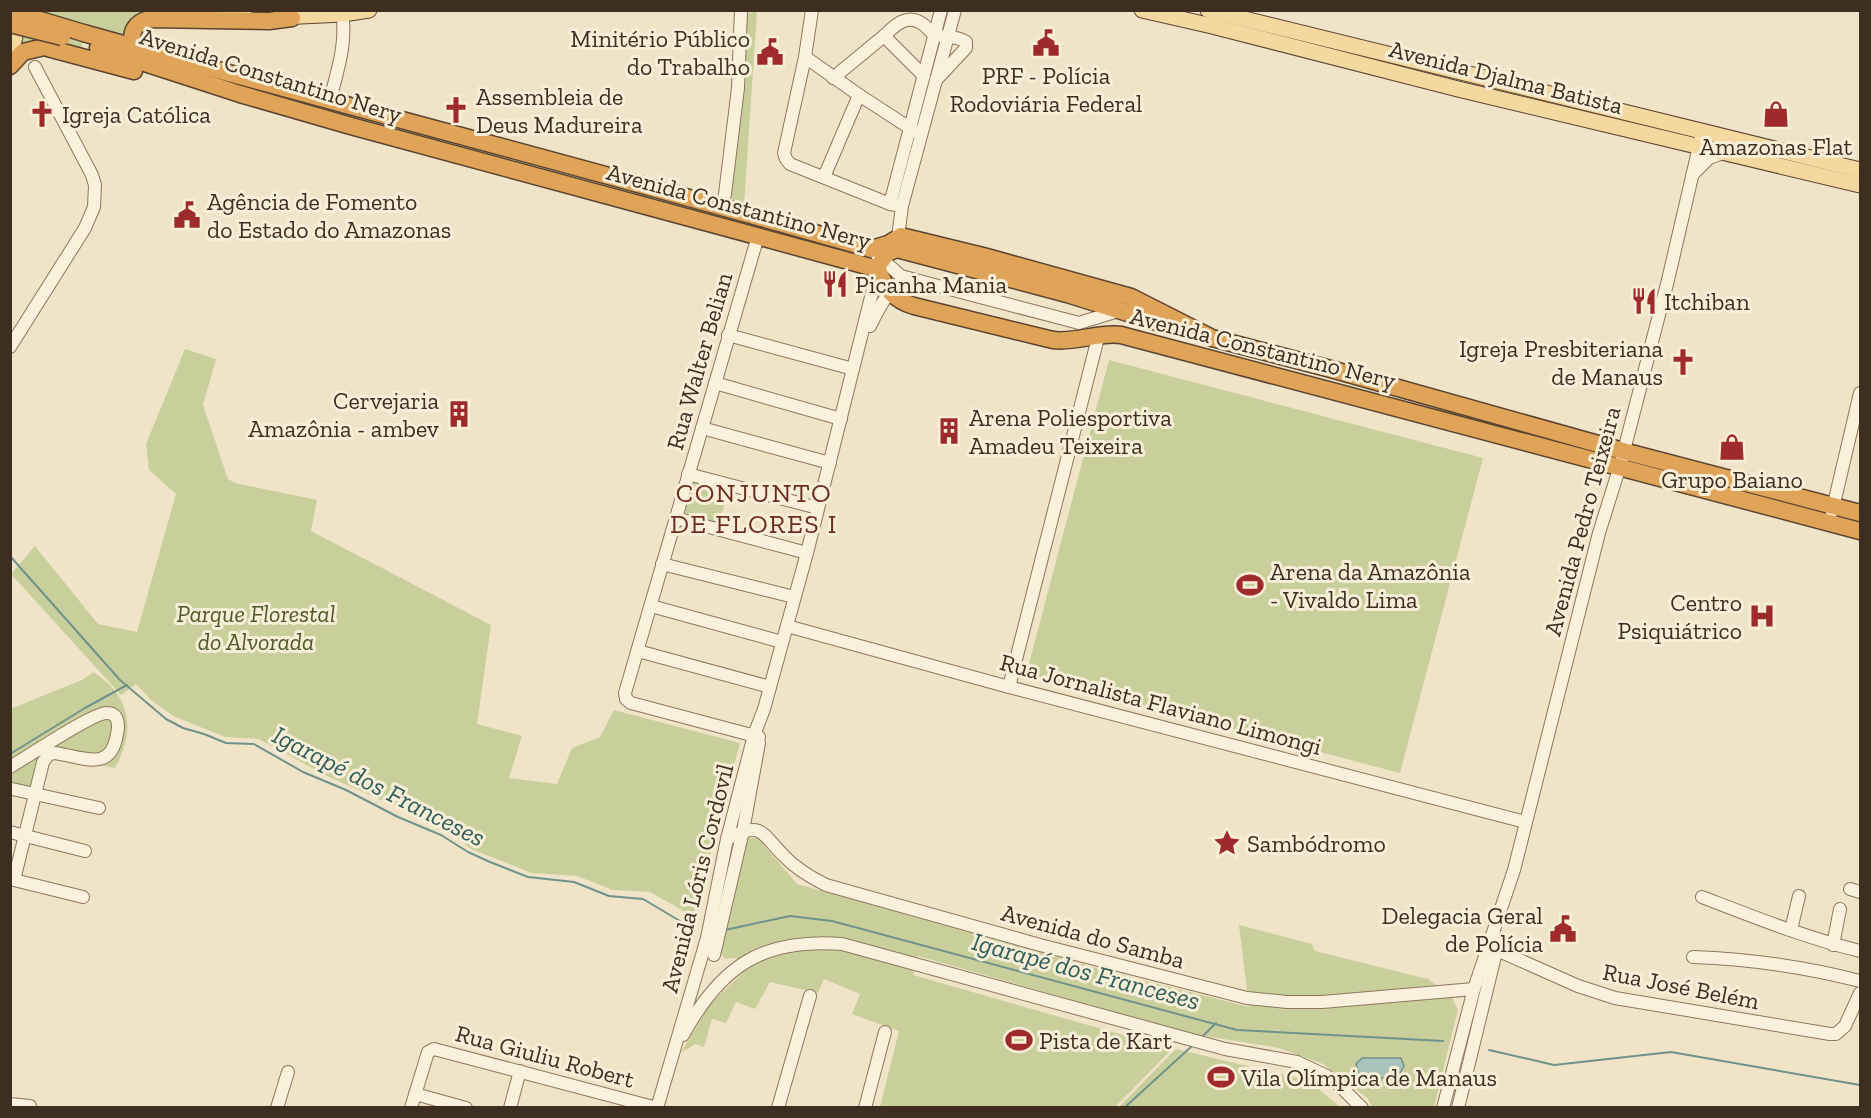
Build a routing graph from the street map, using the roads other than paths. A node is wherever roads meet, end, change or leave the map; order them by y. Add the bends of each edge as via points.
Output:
1 (22, 10) edge
2 (214, 10) edge
3 (369, 10) edge
4 (741, 10) edge
5 (812, 10) edge
6 (941, 10) edge
7 (955, 10) edge
8 (1142, 10) edge
9 (1208, 10) edge
10 (11, 11) edge
11 (342, 12) edge
12 (292, 18) junction
13 (10, 24) edge
14 (935, 35) junction
15 (884, 36) junction
16 (948, 37) junction
17 (86, 39) junction
18 (134, 47) junction
19 (10, 55) edge
20 (805, 57) junction
21 (10, 66) edge
22 (35, 67) dead end
23 (833, 78) junction
24 (930, 78) junction
25 (240, 93) junction
26 (859, 95) junction
27 (330, 100) junction
28 (909, 129) junction
29 (921, 134) junction
30 (1701, 139) junction
31 (1728, 153) junction
32 (1860, 170) edge
33 (1691, 176) junction
34 (824, 177) junction
35 (1860, 185) edge
36 (715, 205) junction
37 (896, 205) junction
38 (758, 236) junction
39 (898, 237) junction
40 (877, 259) junction
41 (908, 278) junction
42 (890, 292) junction
43 (1118, 311) junction
44 (1099, 334) junction
45 (728, 335) junction
46 (1212, 338) junction
47 (10, 347) edge
48 (858, 352) junction
49 (854, 369) junction
50 (715, 383) junction
51 (1860, 393) edge
52 (841, 418) junction
53 (702, 428) junction
54 (1621, 459) junction
55 (830, 463) junction
56 (688, 474) junction
57 (818, 508) junction
58 (1860, 513) edge
59 (1831, 514) junction
60 (675, 518) junction
61 (1860, 531) edge
62 (807, 553) junction
63 (662, 564) junction
64 (794, 597) junction
65 (651, 606) junction
66 (787, 626) junction
67 (782, 642) junction
68 (638, 651) junction
69 (770, 687) junction
70 (1009, 687) junction
71 (757, 736) junction
72 (38, 757) junction
73 (10, 767) edge
74 (12, 789) edge
75 (36, 793) junction
76 (99, 808) dead end
77 (1525, 822) junction
78 (743, 831) junction
79 (10, 832) edge
80 (26, 836) junction
81 (727, 839) junction
82 (85, 851) dead end
83 (1512, 876) junction
84 (12, 879) edge
85 (1799, 896) dead end
86 (83, 897) dead end
87 (1702, 897) dead end
88 (1840, 909) dead end
89 (718, 911) junction
90 (1791, 930) junction
91 (707, 938) junction
92 (1833, 945) junction
93 (1497, 950) junction
94 (1860, 951) edge
95 (714, 955) junction
96 (1693, 957) dead end
97 (740, 965) junction
98 (1860, 981) edge
99 (1474, 989) junction
100 (1860, 993) edge
101 (810, 996) dead end
102 (1469, 1006) junction
103 (1481, 1020) junction
104 (885, 1032) dead end
105 (672, 1054) junction
106 (520, 1071) junction
107 (288, 1072) dead end
108 (415, 1094) junction
109 (607, 1094) junction
110 (10, 1104) edge
111 (30, 1106) edge
112 (277, 1107) edge
113 (411, 1107) edge
114 (466, 1107) edge
115 (510, 1107) edge
116 (603, 1107) edge
117 (657, 1107) edge
118 (777, 1107) edge
119 (865, 1107) edge
120 (1362, 1107) edge
121 (1443, 1107) edge
122 (1458, 1107) edge

1 - 19 main road
2 - 12 main road
3 - 11 main road
4 - 36 street via 734,132 723,202
5 - 20 street
6 - 14 street
7 - 16 street
8 - 30 main road, Avenida Djalma Batista via 1468,92
9 - 30 main road, Avenida Djalma Batista
10 - 17 highway, Avenida Constantino Nery, bridge
11 - 12 main road
11 - 27 street via 344,39
12 - 18 highway via 149,18 132,32
13 - 17 highway, Avenida Constantino Nery, bridge
14 - 15 street via 922,22 907,19
14 - 16 street
14 - 24 street
15 - 23 street
15 - 24 street
16 - 24 street
16 - 24 street via 962,39 966,48
17 - 18 highway, Avenida Constantino Nery
17 - 25 highway, Avenida Constantino Nery
18 - 27 highway, Avenida Constantino Nery
20 - 23 street
20 - 34 street via 784,153 790,164
21 - 25 highway via 23,52 44,46 154,76
22 - 47 street via 92,175 95,196 85,228
23 - 26 street
24 - 28 street via 920,92
24 - 29 street
25 - 38 highway, Avenida Constantino Nery
26 - 28 street
26 - 34 street
27 - 36 highway, Avenida Constantino Nery
28 - 29 street
28 - 37 street
29 - 37 street
30 - 31 main road, Avenida Djalma Batista
30 - 32 main road, Avenida Djalma Batista
30 - 33 street, Avenida Pedro Teixeira
31 - 33 street via 1709,158
31 - 35 main road, Avenida Djalma Batista
33 - 54 street, Avenida Pedro Teixeira
34 - 37 street
36 - 40 highway, Avenida Constantino Nery
37 - 39 street
38 - 40 highway, Avenida Constantino Nery
38 - 45 street, Rua Walter Belian
39 - 40 highway
39 - 46 highway, Avenida Constantino Nery via 1131,297
40 - 41 street
40 - 42 highway, Avenida Constantino Nery
40 - 43 highway via 897,249
40 - 48 street, Avenida Lóris Cordovil
41 - 42 street, Avenida Lóris Cordovil
41 - 43 street via 1079,323
42 - 44 highway, Avenida Constantino Nery via 914,306 1053,340
42 - 48 street, Avenida Lóris Cordovil
43 - 46 highway
44 - 54 highway, Avenida Constantino Nery via 1122,335 1177,348
44 - 70 street
45 - 49 street
45 - 50 street, Rua Walter Belian
46 - 54 highway, Avenida Constantino Nery via 1416,392
48 - 49 street, Avenida Lóris Cordovil
49 - 52 street, Avenida Lóris Cordovil
50 - 52 street
50 - 53 street, Rua Walter Belian
51 - 59 street
52 - 55 street, Avenida Lóris Cordovil
53 - 55 street
53 - 56 street, Rua Walter Belian
54 - 59 highway, Avenida Constantino Nery via 1624,450
54 - 77 street, Avenida Pedro Teixeira
55 - 57 street, Avenida Lóris Cordovil
56 - 57 street
56 - 60 street, Rua Walter Belian
57 - 62 street, Avenida Lóris Cordovil
58 - 59 highway, Avenida Constantino Nery
59 - 61 highway, Avenida Constantino Nery
60 - 62 street
60 - 63 street, Rua Walter Belian
62 - 64 street, Avenida Lóris Cordovil
63 - 64 street
63 - 65 street, Rua Walter Belian
64 - 66 street, Avenida Lóris Cordovil
65 - 67 street
65 - 68 street, Rua Walter Belian
66 - 67 street, Avenida Lóris Cordovil
66 - 70 street, Rua Jornalista Flaviano Limongi
67 - 69 street, Avenida Lóris Cordovil
68 - 69 street
68 - 71 street, Rua Walter Belian via 625,693 631,703
69 - 71 street, Avenida Lóris Cordovil
70 - 77 street, Rua Jornalista Flaviano Limongi
71 - 78 street, Avenida Lóris Cordovil
71 - 81 street, Avenida Lóris Cordovil
72 - 72 street via 55,753 104,759 117,739 117,719 107,712 89,718
72 - 73 street
72 - 75 street
74 - 75 street
75 - 76 street
75 - 80 street
77 - 83 street, Avenida Pedro Teixeira
78 - 81 street
78 - 89 street, Avenida Lóris Cordovil
78 - 99 street, Avenida do Samba via 763,833 797,868 826,885 1247,998 1322,1002
79 - 80 street
80 - 82 street
80 - 84 street
81 - 89 street, Avenida Lóris Cordovil
83 - 93 street, Avenida Pedro Teixeira
83 - 99 street, Avenida Pedro Teixeira
84 - 86 street
85 - 90 street
87 - 90 street
88 - 92 street
89 - 91 street, Avenida Lóris Cordovil
89 - 95 street, Avenida Lóris Cordovil
90 - 92 street
91 - 95 street
91 - 105 street, Avenida Lóris Cordovil
92 - 94 street
93 - 100 street, Rua José Belém via 1615,998 1830,1034 1845,1026
93 - 103 street, Avenida Pedro Teixeira
95 - 97 street via 727,965
96 - 98 street via 1764,961
97 - 105 street via 708,995
97 - 120 street via 764,952 795,944 842,944 1225,1049 1284,1058 1311,1067 1340,1085
99 - 102 street, Avenida Pedro Teixeira
101 - 118 street
102 - 103 street
102 - 121 street, Avenida Pedro Teixeira
103 - 122 street, Avenida Pedro Teixeira
104 - 119 street
105 - 117 street
106 - 108 street, Rua Giuliu Robert via 441,1049 430,1050
106 - 109 street, Rua Giuliu Robert
106 - 115 street
107 - 112 street
108 - 113 street
108 - 114 street
109 - 116 street
109 - 117 street, Rua Giuliu Robert
110 - 111 street

